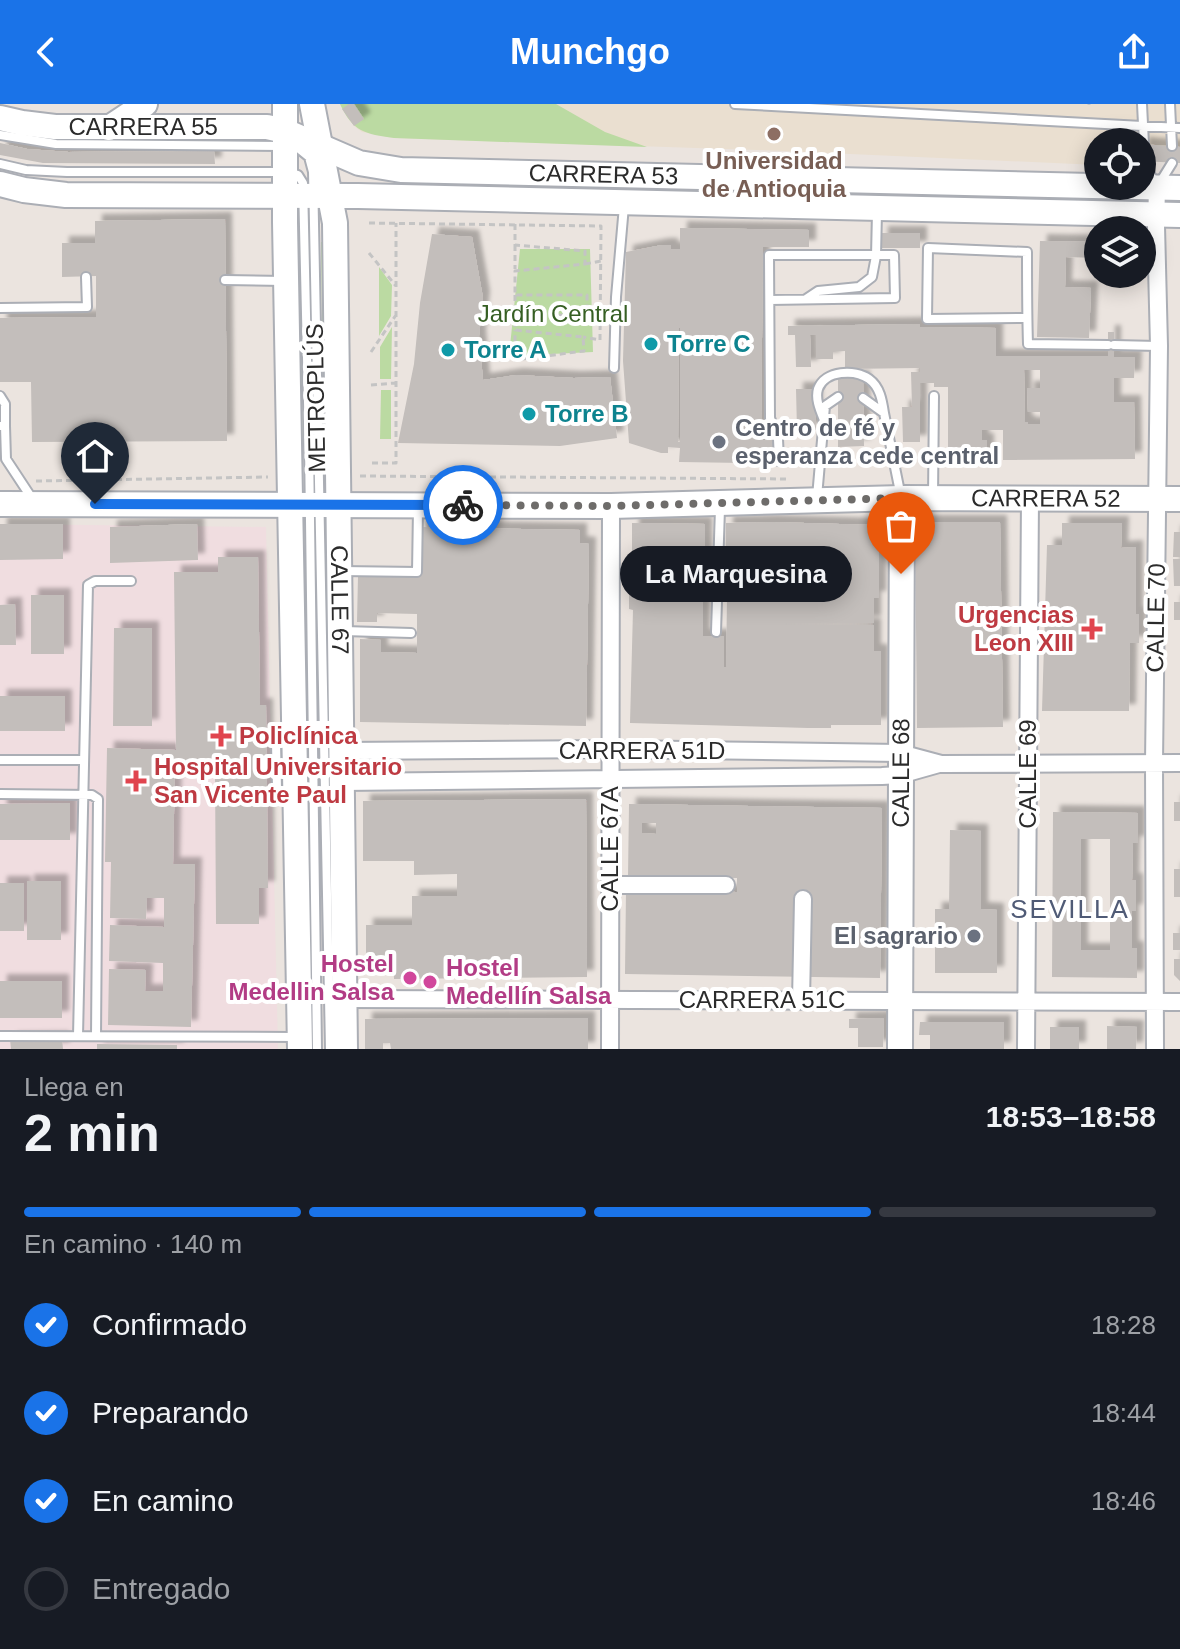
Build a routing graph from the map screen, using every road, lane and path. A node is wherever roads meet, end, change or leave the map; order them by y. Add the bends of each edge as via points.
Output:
1 (145, 104) edge
2 (285, 104) edge
3 (312, 104) edge
4 (735, 104) edge
5 (1142, 104) edge
6 (1170, 104) edge
7 (0, 118) edge
8 (1144, 126) junction
9 (1176, 127) edge
10 (109, 128) junction
11 (0, 135) edge
12 (285, 139) junction
13 (320, 146) junction
14 (1172, 146) dead end
15 (1172, 163) dead end
16 (0, 164) edge
17 (0, 184) edge
18 (1169, 188) edge
19 (304, 191) junction
20 (625, 202) junction
21 (877, 207) junction
22 (1168, 214) edge
23 (369, 223) dead end
24 (396, 223) junction
25 (515, 224) junction
26 (515, 245) junction
27 (369, 253) dead end
28 (876, 256) junction
29 (601, 261) junction
30 (585, 264) junction
31 (515, 271) junction
32 (86, 277) dead end
33 (225, 280) dead end
34 (286, 281) junction
35 (396, 286) junction
36 (515, 295) junction
37 (770, 300) junction
38 (805, 300) junction
39 (0, 308) edge
40 (396, 315) junction
41 (1027, 318) junction
42 (515, 321) junction
43 (515, 330) junction
44 (583, 337) junction
45 (1159, 346) junction
46 (371, 352) dead end
47 (614, 368) dead end
48 (396, 383) junction
49 (371, 385) dead end
50 (0, 396) edge
51 (934, 396) dead end
52 (838, 397) dead end
53 (863, 398) dead end
54 (884, 413) junction
55 (824, 420) junction
56 (2, 426) edge
57 (779, 461) dead end
58 (372, 463) dead end
59 (363, 476) dead end
60 (267, 477) dead end
61 (20, 481) junction
62 (818, 489) junction
63 (902, 498) junction
64 (933, 498) junction
65 (1030, 498) junction
66 (1169, 499) edge
67 (720, 503) junction
68 (0, 504) edge
69 (36, 504) junction
70 (314, 504) junction
71 (418, 505) junction
72 (611, 506) junction
73 (339, 571) junction
74 (131, 581) dead end
75 (340, 631) junction
76 (716, 632) dead end
77 (411, 633) dead end
78 (323, 736) junction
79 (610, 749) junction
80 (0, 760) edge
81 (84, 760) junction
82 (1154, 763) junction
83 (1180, 763) edge
84 (900, 764) junction
85 (1028, 764) junction
86 (610, 779) junction
87 (342, 782) junction
88 (0, 794) edge
89 (83, 795) junction
90 (610, 885) junction
91 (726, 885) dead end
92 (803, 899) dead end
93 (344, 999) junction
94 (610, 1000) junction
95 (801, 1001) junction
96 (900, 1001) junction
97 (1026, 1001) junction
98 (1155, 1002) junction
99 (1180, 1002) edge
100 (0, 1036) edge
101 (78, 1036) junction
102 (96, 1036) junction
103 (306, 1045) edge
104 (330, 1049) edge
105 (345, 1049) edge
106 (610, 1049) edge
107 (900, 1049) edge
108 (1026, 1049) edge
109 (1155, 1049) edge

1 - 10 main road
2 - 12 main road, CALLE 67
3 - 13 main road, CALLE 67
4 - 8 lane
5 - 8 lane
6 - 9 lane
7 - 10 main road, CARRERA 55 via 41,126
8 - 9 lane
9 - 14 lane
10 - 12 main road, CARRERA 55 via 253,127
11 - 12 lane via 56,144
12 - 13 main road, CARRERA 55
12 - 19 main road, CALLE 67
12 - 19 lane via 309,157 313,172
13 - 18 main road, CARRERA 53 via 359,163 401,170
13 - 19 main road, CALLE 67
15 - 18 lane
16 - 19 lane
17 - 19 main road via 66,195
18 - 22 street, CALLE 70
19 - 20 main road, CARRERA 53
19 - 34 main road, CALLE 67
19 - 70 main road, CALLE 67 via 335,223
20 - 21 main road, CARRERA 53
20 - 47 lane
21 - 22 main road, CARRERA 53
21 - 28 lane
22 - 45 street, CALLE 70
23 - 24 path
24 - 25 path
24 - 35 path
25 - 26 path
25 - 29 path via 601,226
26 - 30 path via 585,251
26 - 31 path
27 - 35 path
28 - 37 lane via 769,255
28 - 38 lane via 872,277 859,287 818,291
28 - 38 lane via 894,255 895,298
29 - 30 path
29 - 44 path via 600,340
30 - 31 path
31 - 36 path
32 - 39 lane via 87,307
33 - 34 lane
34 - 70 main road, CALLE 67
35 - 40 path
36 - 42 path
36 - 42 path via 587,295 587,312
37 - 38 lane
37 - 57 lane via 770,418
40 - 46 path
40 - 48 path
41 - 41 lane via 1027,252 928,248 927,319
41 - 45 lane via 1028,344
42 - 43 path
43 - 44 path
43 - 44 path via 515,360 584,351
45 - 66 street, CALLE 70
48 - 49 path
48 - 58 path via 396,463
50 - 56 lane via 5,404
51 - 64 lane
52 - 55 lane via 825,406
53 - 54 lane
54 - 55 lane via 882,395 871,380 841,373 824,379 818,389
54 - 63 lane
55 - 62 lane
56 - 61 lane via 6,459
59 - 62 path
60 - 61 path
61 - 69 lane
62 - 63 main road, CARRERA 52
62 - 67 main road, CARRERA 52
63 - 64 main road, CARRERA 52
63 - 84 main road, CALLE 68
64 - 65 main road, CARRERA 52
65 - 66 main road, CARRERA 52
65 - 85 street, CALLE 69
66 - 82 street, CALLE 70
67 - 72 main road, CARRERA 52
67 - 76 lane
68 - 69 main road, CARRERA 52
69 - 70 main road, CARRERA 52
70 - 71 main road, CARRERA 52
70 - 73 main road, CALLE 67
70 - 78 main road, CALLE 67
71 - 72 main road, CARRERA 52
71 - 73 lane via 417,572
72 - 79 street, CALLE 67A
73 - 75 main road, CALLE 67
74 - 81 lane via 88,585
75 - 77 lane
75 - 78 main road, CALLE 67
78 - 79 street, CARRERA 51D
78 - 87 main road, CALLE 67
78 - 103 lane
78 - 103 main road, CALLE 67 via 296,799
78 - 104 lane
79 - 84 street, CARRERA 51D
79 - 86 street, CALLE 67A
80 - 81 lane
81 - 89 lane
82 - 83 street, CARRERA 51D
82 - 85 street, CARRERA 51D
82 - 98 street, CALLE 70
84 - 85 street, CARRERA 51D
84 - 86 street, CARRERA 51D
84 - 96 main road, CALLE 68
85 - 97 street, CALLE 69
86 - 87 street, CARRERA 51D
86 - 90 street, CALLE 67A
87 - 93 main road, CALLE 67
88 - 89 lane
89 - 101 lane
89 - 102 lane via 95,796 99,803
90 - 91 street
90 - 94 street, CALLE 67A
92 - 95 street
93 - 94 street, CARRERA 51C
93 - 105 main road, CALLE 67
94 - 95 street, CARRERA 51C
94 - 106 street, CALLE 67A
95 - 96 street, CARRERA 51C
96 - 97 street, CARRERA 51C
96 - 107 main road, CALLE 68
97 - 98 street, CARRERA 51C
97 - 108 street, CALLE 69
98 - 99 street, CARRERA 51C
98 - 109 street, CALLE 70
100 - 101 lane
101 - 102 lane
102 - 103 lane

